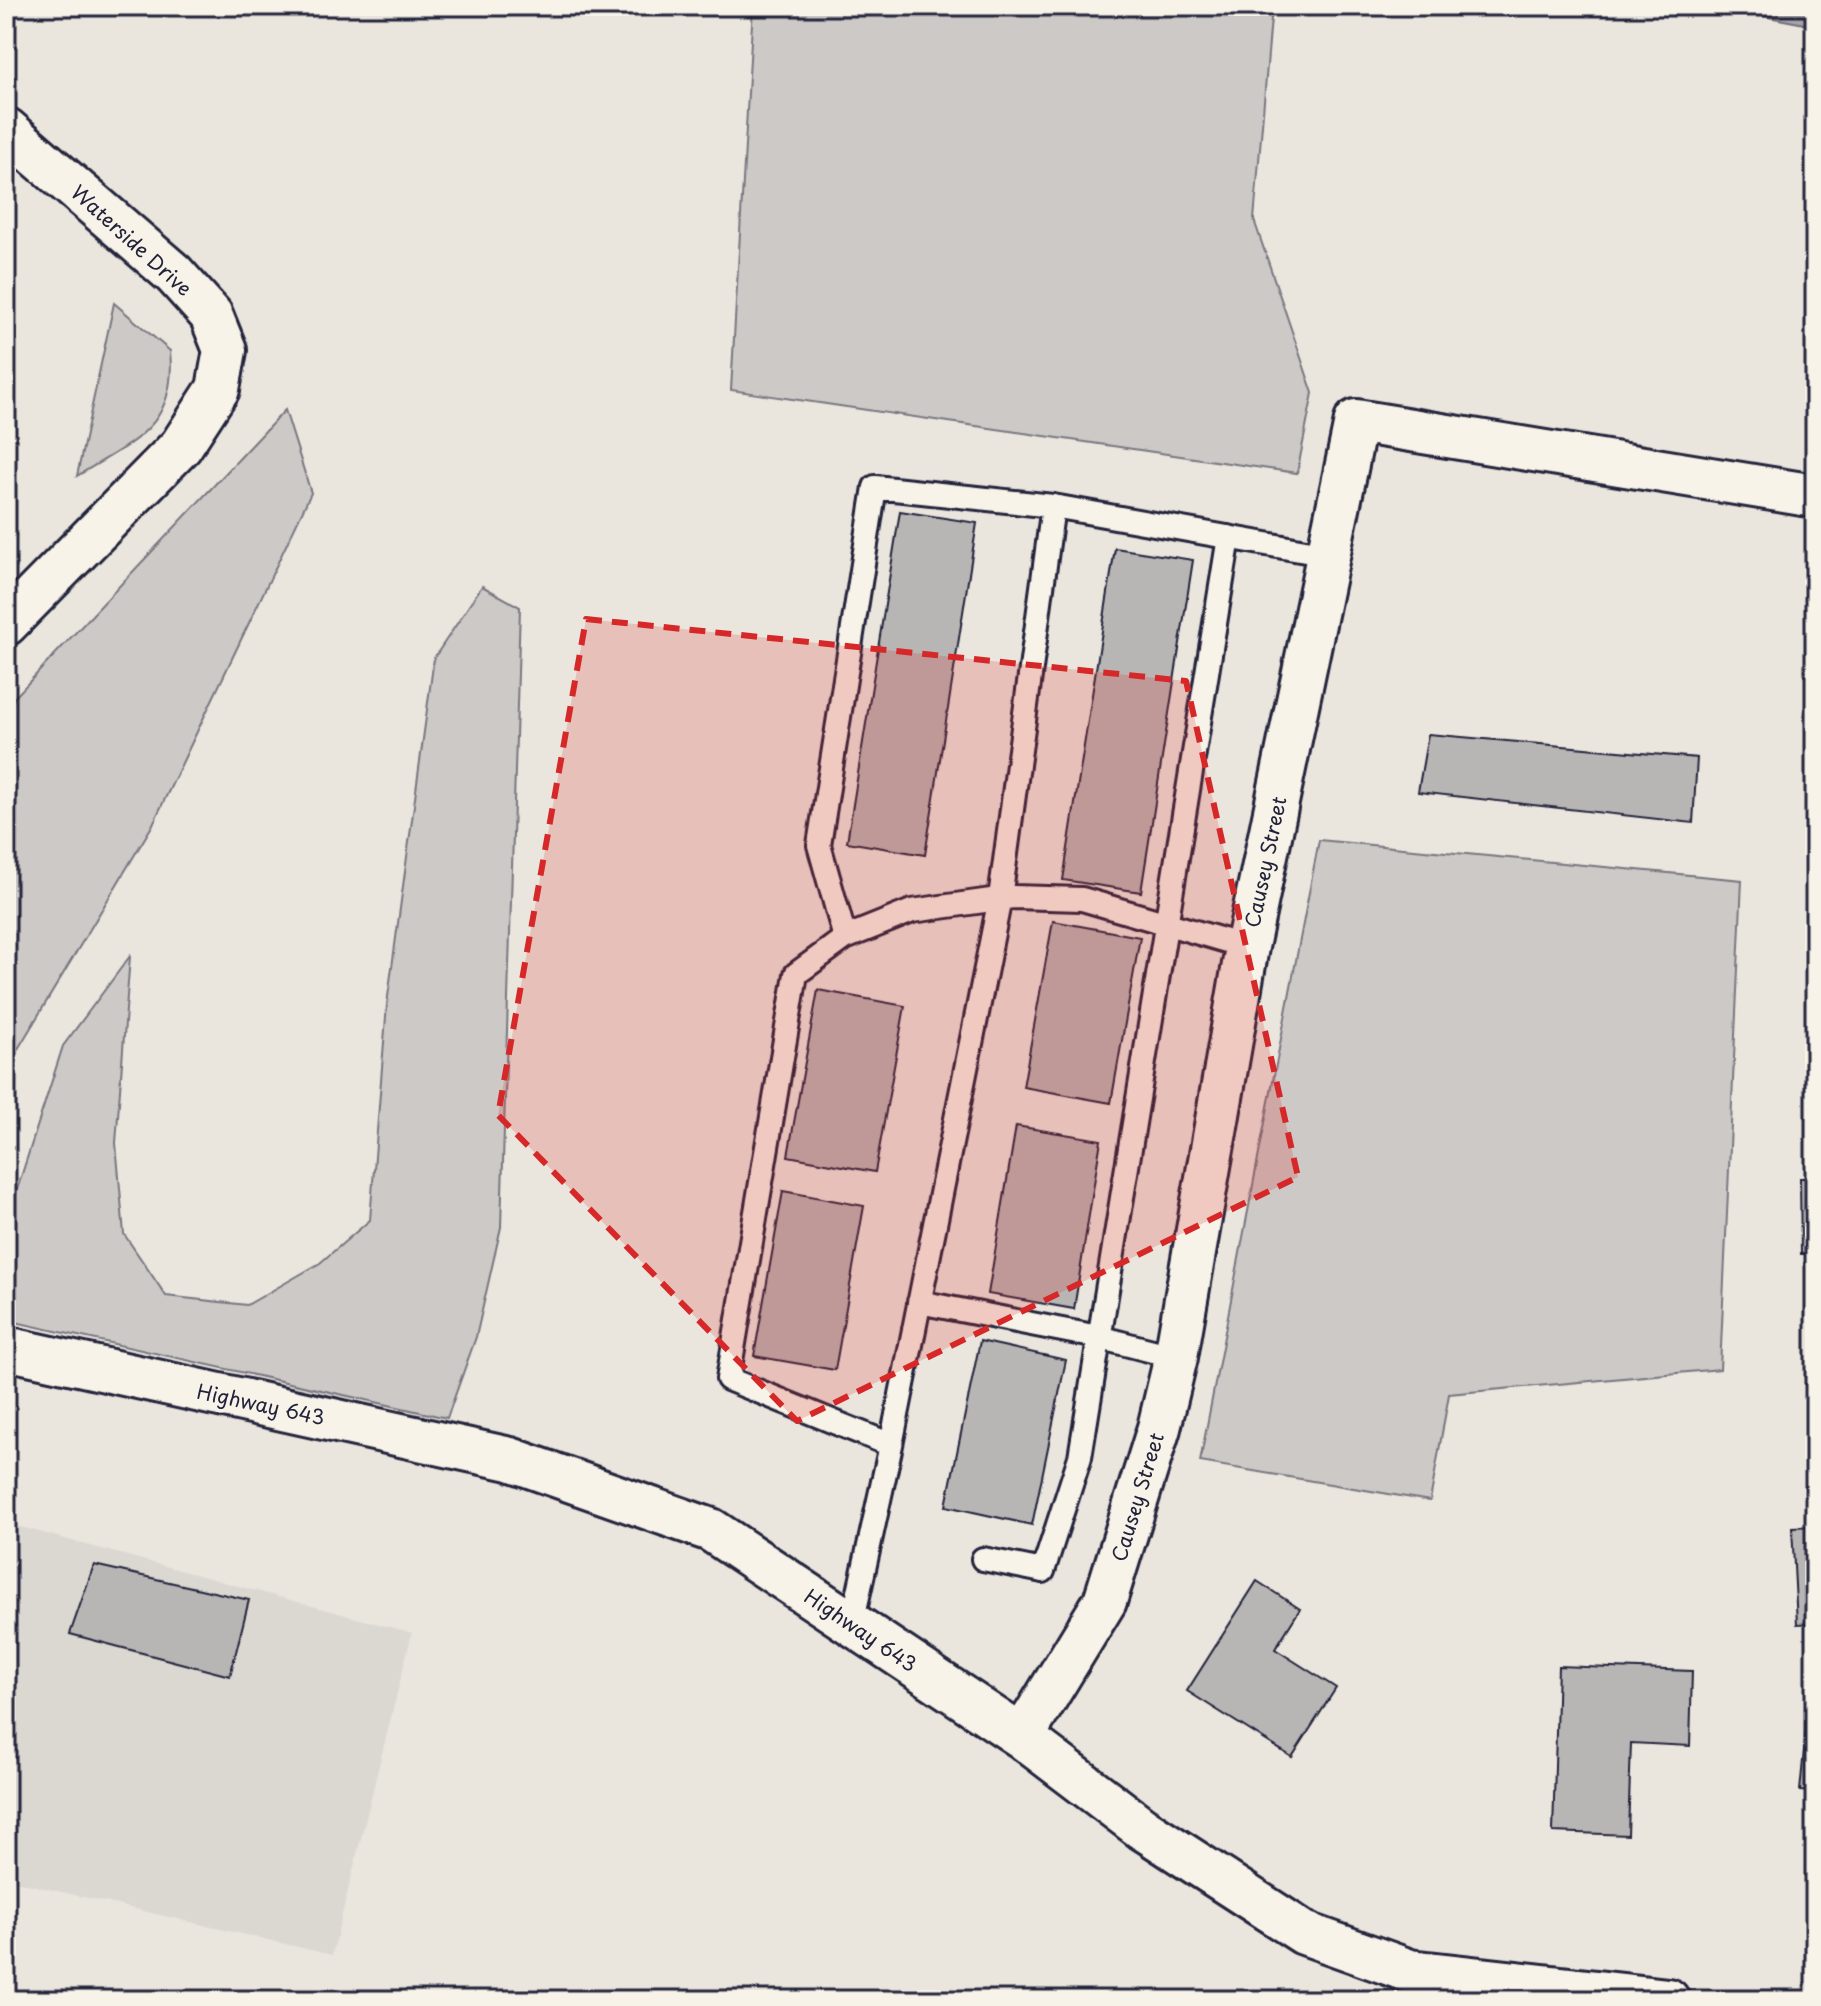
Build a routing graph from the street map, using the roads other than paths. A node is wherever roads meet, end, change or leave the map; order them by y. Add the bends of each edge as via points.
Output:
1 (6, 129) edge
2 (1815, 496) edge
3 (1053, 506) junction
4 (1229, 537) junction
5 (1328, 555) junction
6 (6, 624) edge
7 (1000, 898) junction
8 (1167, 921) junction
9 (845, 938) junction
10 (1247, 947) junction
11 (919, 1302) junction
12 (1098, 1337) junction
13 (6, 1348) edge
14 (1176, 1357) junction
15 (891, 1445) junction
16 (983, 1559) dead end
17 (852, 1624) junction
18 (1022, 1737) junction
19 (1668, 2000) edge

1 - 6 street, Waterside Drive via 174,274 211,315 225,350 218,389 181,446
2 - 5 street, Causey Street via 1356,421
3 - 4 lane
3 - 7 lane
3 - 9 lane via 875,487 819,845
4 - 5 lane
4 - 8 lane
5 - 10 street, Causey Street
7 - 8 lane via 1082,899
7 - 9 lane via 912,911
7 - 11 lane
8 - 10 lane
8 - 12 lane
9 - 15 lane via 796,974 728,1379
10 - 14 street, Causey Street
11 - 12 lane
11 - 15 lane
12 - 14 lane
12 - 16 lane via 1080,1457 1043,1571
13 - 17 street, Highway 643 via 510,1459 711,1530
14 - 18 street, Causey Street via 1105,1601
15 - 17 lane
17 - 18 street, Highway 643
18 - 19 street, Highway 643 via 1142,1828 1304,1933 1410,1971

